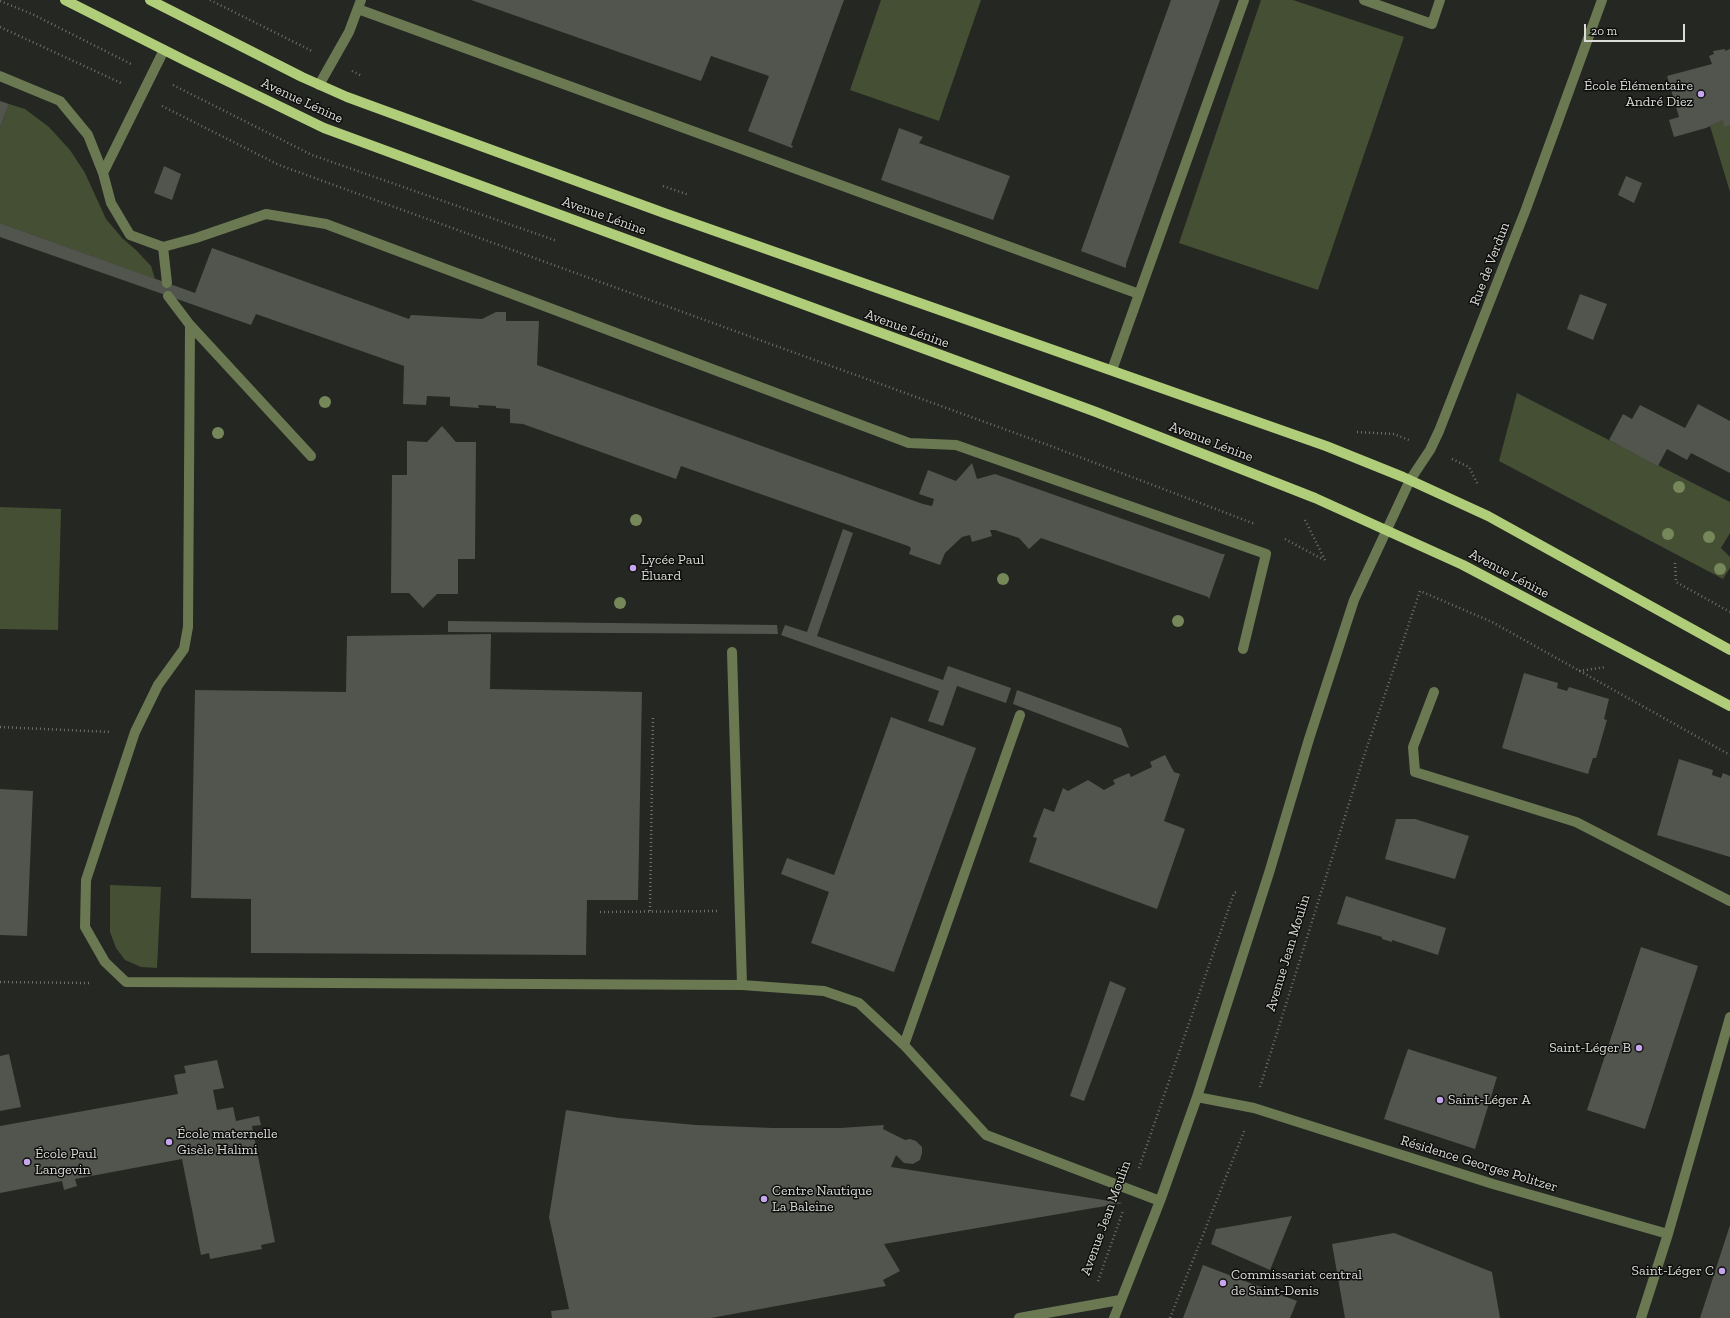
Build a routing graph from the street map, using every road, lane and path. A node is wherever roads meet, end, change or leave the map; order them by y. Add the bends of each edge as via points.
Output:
1 (66, 0) edge
2 (150, 0) edge
3 (210, 0) edge
4 (1244, 0) edge
5 (1364, 0) edge
6 (1440, 0) edge
7 (1602, 0) edge
8 (359, 4) edge
9 (0, 27) edge
10 (164, 50) junction
11 (333, 62) junction
12 (0, 76) edge
13 (367, 78) dead end
14 (319, 85) junction
15 (141, 95) junction
16 (103, 173) junction
17 (657, 184) dead end
18 (694, 197) dead end
19 (163, 247) junction
20 (167, 283) dead end
21 (1139, 294) junction
22 (168, 296) dead end
23 (190, 324) junction
24 (1112, 370) junction
25 (1354, 432) dead end
26 (1412, 442) dead end
27 (311, 456) dead end
28 (1446, 457) dead end
29 (1469, 467) dead end
30 (1410, 480) junction
31 (1306, 520) dead end
32 (1258, 524) dead end
33 (1386, 530) junction
34 (1284, 539) dead end
35 (1675, 563) dead end
36 (1730, 612) edge
37 (1243, 649) dead end
38 (1730, 650) edge
39 (732, 652) dead end
40 (1434, 692) dead end
41 (1730, 706) edge
42 (1020, 715) dead end
43 (653, 716) dead end
44 (0, 727) edge
45 (135, 732) junction
46 (1730, 755) edge
47 (1269, 873) junction
48 (1730, 901) edge
49 (740, 911) junction
50 (600, 912) dead end
51 (650, 912) junction
52 (0, 982) edge
53 (126, 982) junction
54 (742, 985) junction
55 (1730, 1017) edge
56 (904, 1045) junction
57 (1197, 1097) junction
58 (1254, 1108) junction
59 (1131, 1189) junction
60 (1160, 1201) junction
61 (1668, 1234) junction
62 (1120, 1300) junction
63 (1089, 1306) junction
64 (1019, 1318) edge
65 (1114, 1318) edge
66 (1170, 1318) edge
67 (1641, 1318) edge

1 - 10 main road, Avenue Lénine
2 - 14 main road, Avenue Lénine
3 - 11 path
4 - 21 street
5 - 6 street via 1432,24
7 - 30 street, Rue de Verdun via 1526,210 1439,432
8 - 11 street via 349,32
8 - 21 street
9 - 15 path via 112,78
10 - 15 street
10 - 33 main road, Avenue Lénine via 324,128 1096,412 1280,484
11 - 13 path
11 - 14 street
12 - 16 street via 60,101 88,136
14 - 24 main road, Avenue Lénine via 664,213
15 - 16 street
15 - 32 path via 279,165
16 - 19 street via 111,203 130,235
17 - 18 path
19 - 20 street
19 - 37 street via 266,214 326,224 909,443 956,445 1266,554
21 - 24 street
22 - 23 street
23 - 27 street
23 - 45 street via 188,627 184,649 158,685
24 - 30 main road, Avenue Lénine via 1326,446
25 - 26 path via 1394,434
28 - 29 path
30 - 33 street, Rue de Verdun
30 - 38 main road, Avenue Lénine via 1488,516
31 - 34 path via 1325,560
33 - 41 main road, Avenue Lénine via 1463,565
33 - 47 street via 1354,600
35 - 36 path via 1676,582
39 - 49 street
40 - 48 street via 1413,747 1415,772 1576,822
42 - 56 street
43 - 51 path
44 - 45 path
45 - 53 street via 86,880 85,927 105,962
46 - 58 path, Avenue Jean Moulin via 1492,622 1420,591 1364,756
47 - 57 street
47 - 59 path, Avenue Jean Moulin via 1234,893
49 - 51 path
49 - 54 street
50 - 51 path
52 - 53 path
53 - 54 street
54 - 56 street via 824,991 859,1003
55 - 61 street
56 - 59 street via 986,1135
57 - 58 street, Résidence Georges Politzer
57 - 60 street
58 - 61 street, Résidence Georges Politzer via 1492,1184
58 - 66 path, Avenue Jean Moulin
59 - 60 street
59 - 63 path, Avenue Jean Moulin
60 - 62 street
61 - 67 street
62 - 63 street
62 - 65 street
63 - 64 street

